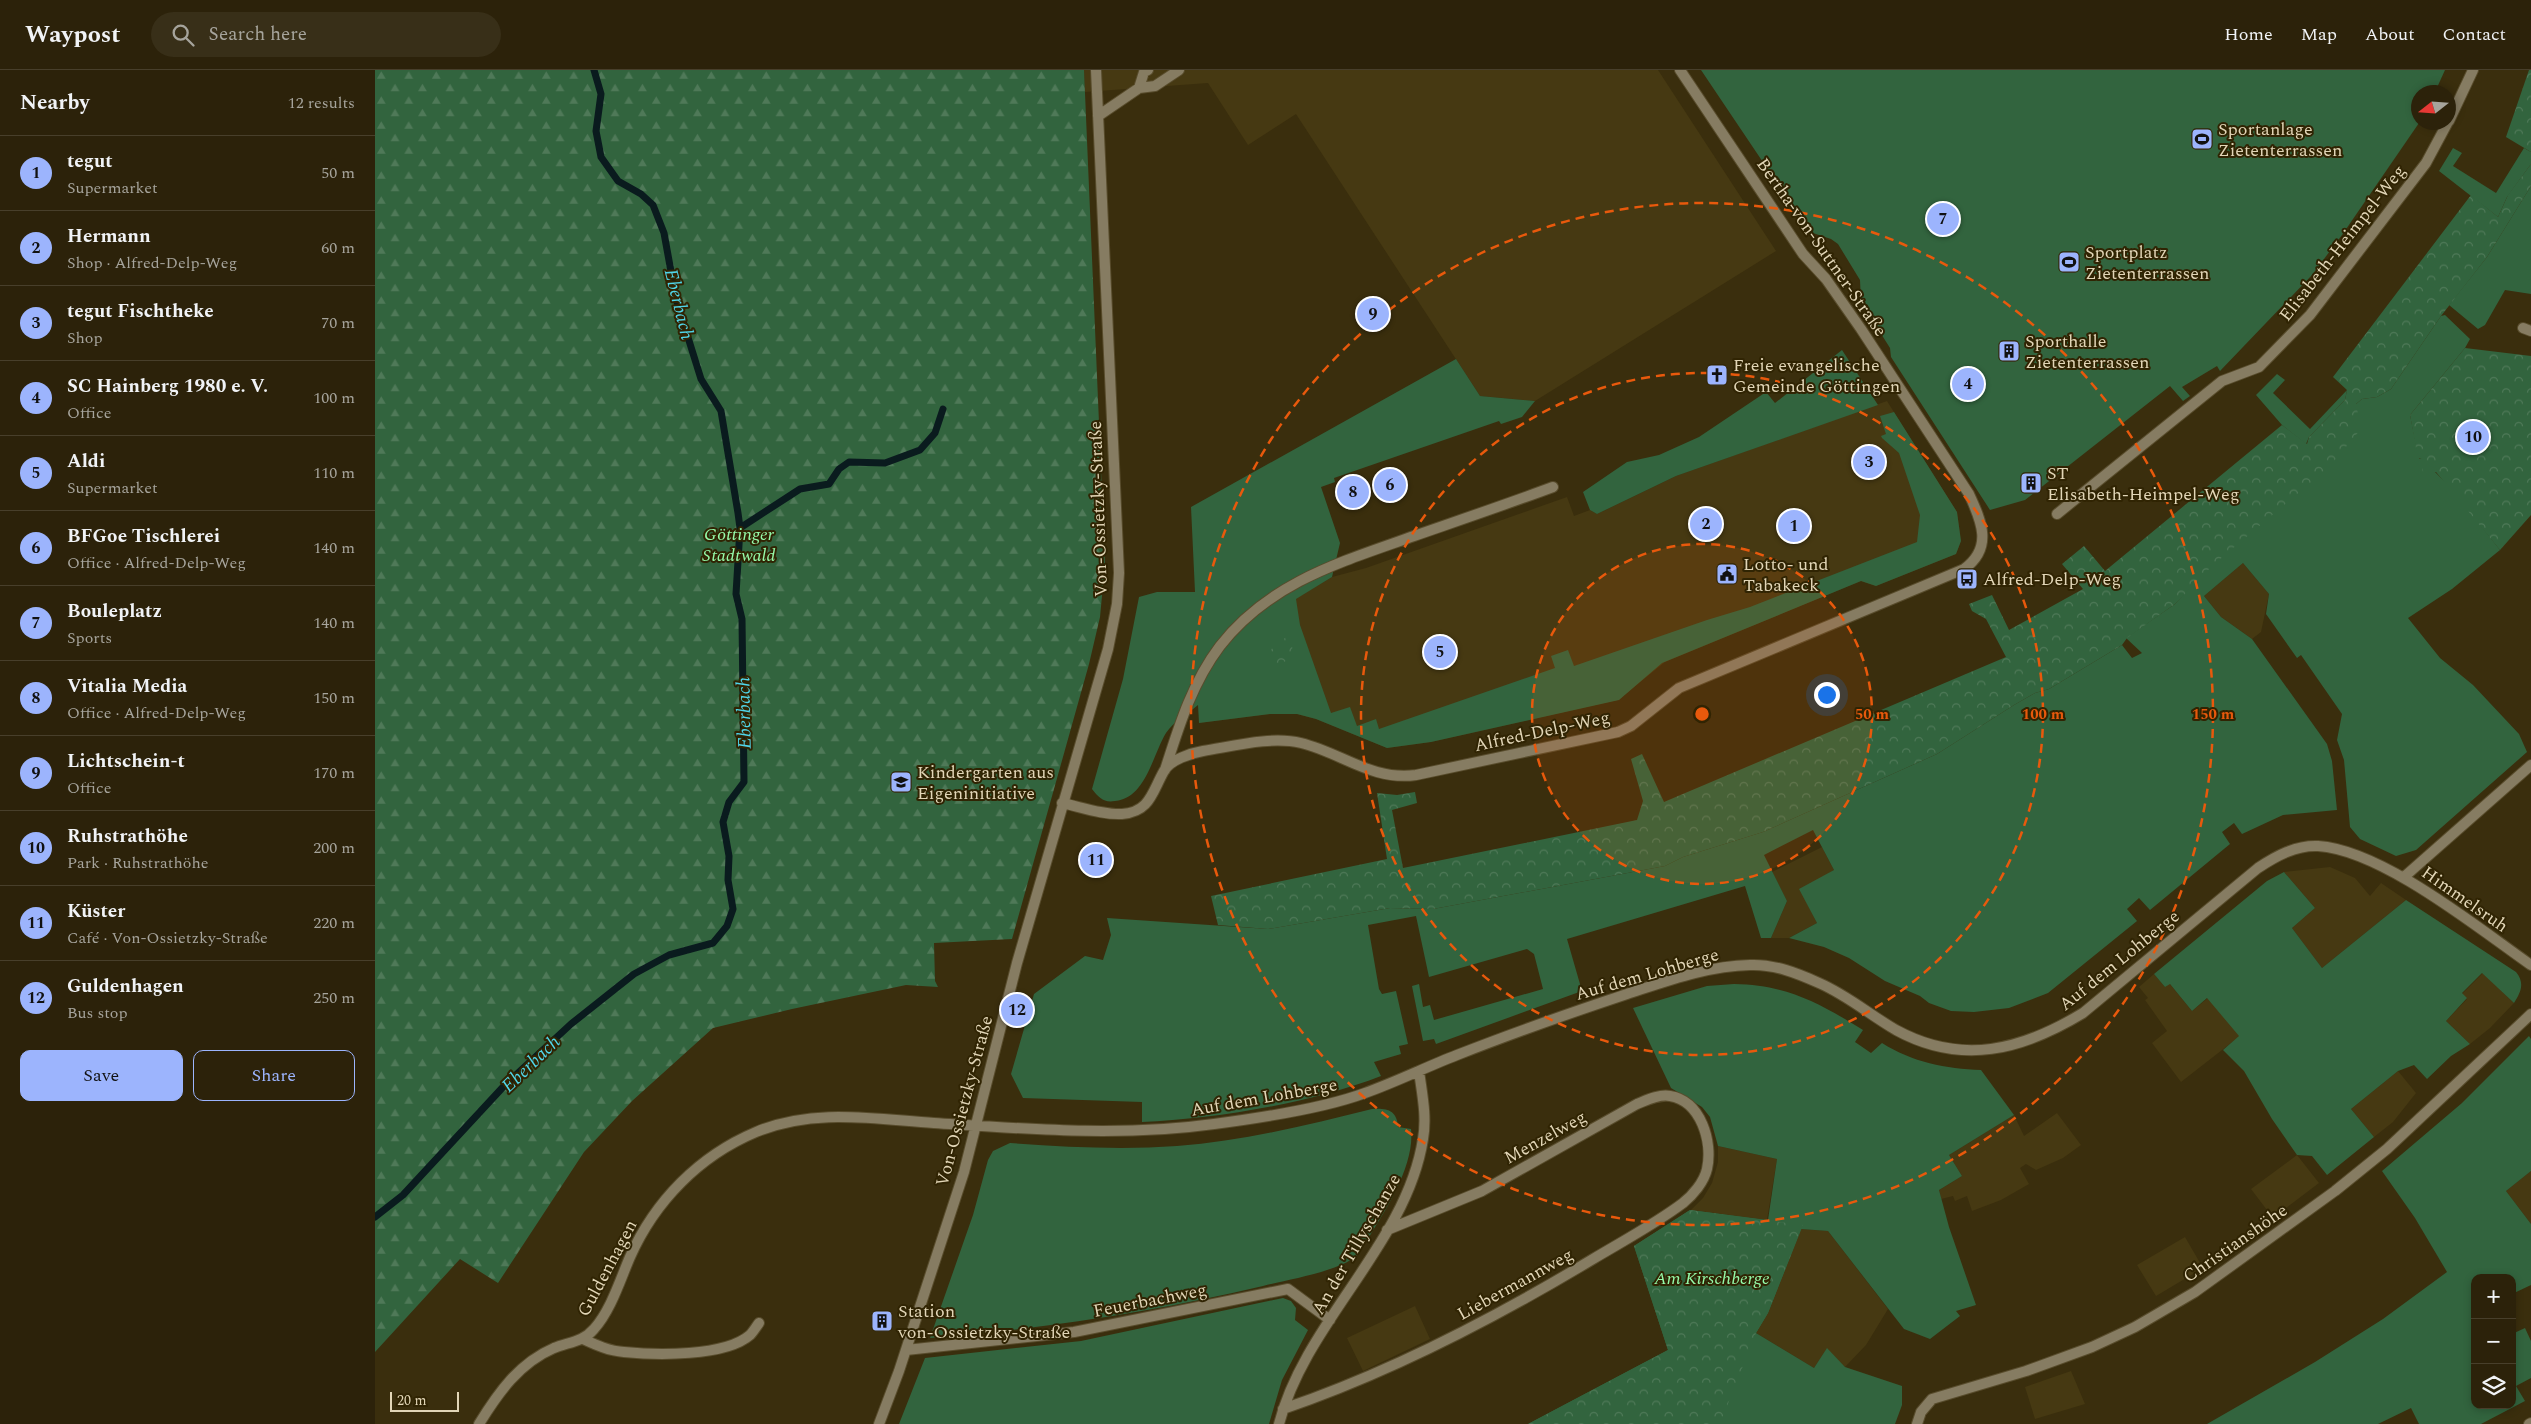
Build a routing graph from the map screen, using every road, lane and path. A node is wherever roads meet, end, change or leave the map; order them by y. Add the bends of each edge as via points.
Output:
1 (1096, 70) edge
2 (1148, 70) edge
3 (1179, 70) edge
4 (1680, 70) edge
5 (2473, 70) edge
6 (1139, 88) junction
7 (2456, 105) edge
8 (1098, 116) junction
9 (2444, 130) edge
10 (1553, 487) dead end
11 (2057, 514) dead end
12 (1981, 550) joint
13 (2531, 766) edge
14 (1165, 770) junction
15 (1062, 803) junction
16 (2404, 878) junction
17 (2531, 965) edge
18 (2531, 1014) edge
19 (1419, 1071) junction
20 (975, 1125) junction
21 (1706, 1133) joint
22 (1387, 1230) junction
23 (1330, 1320) junction
24 (759, 1323) dead end
25 (583, 1339) junction
26 (906, 1350) junction
27 (1283, 1409) junction
28 (479, 1424) edge
29 (879, 1424) edge
30 (1279, 1424) edge
31 (1917, 1424) edge

1 - 8 street, Von-Ossietzky-Straße
2 - 6 street via 1144,72
3 - 6 street via 1155,86
4 - 12 street, Bertha-von-Suttner-Straße via 1803,254 1826,279 1861,329 1969,494 1981,526
5 - 7 street, Elisabeth-Heimpel-Weg
6 - 8 street
8 - 15 street, Von-Ossietzky-Straße via 1119,573 1108,649
9 - 11 street, Elisabeth-Heimpel-Weg via 2426,163 2310,315 2259,367 2222,381
10 - 14 street via 1346,561 1299,580 1277,594 1237,627 1203,672 1182,717
12 - 14 street, Alfred-Delp-Weg via 1975,562 1964,569 1675,690 1631,726 1618,732 1409,776 1372,772 1314,747 1284,741 1193,753
13 - 16 street
14 - 15 street via 1148,803 1135,811 1106,813
15 - 20 street, Von-Ossietzky-Straße
16 - 17 street, Himmelsruh
16 - 19 street, Auf dem Lohberge via 2346,852 2318,846 2296,849 2275,857 2083,1012 2061,1026 2009,1046 1961,1052 1930,1045 1897,1030 1838,991 1793,971 1755,964 1713,968 1595,1004
18 - 31 street, Christianshöhe via 2387,1149 2335,1191 2195,1292 2135,1327 2092,1347 1932,1399 1921,1412
19 - 20 street, Auf dem Lohberge via 1361,1095 1271,1116 1208,1125 1118,1132
19 - 22 street, An der Tillyschanze via 1425,1113 1423,1138 1416,1170
20 - 25 street, Guldenhagen via 821,1116 777,1125 734,1142 700,1165 671,1193 637,1241 604,1314
20 - 26 street, Von-Ossietzky-Straße via 964,1172
21 - 22 street, Menzelweg via 1700,1118 1687,1104 1670,1096 1655,1097 1483,1191
21 - 27 street, Liebermannweg via 1707,1171 1697,1190 1667,1214 1557,1281 1484,1320 1367,1378
22 - 23 street, An der Tillyschanze
23 - 26 street, Feuerbachweg via 1288,1289 1073,1332
23 - 27 street, An der Tillyschanze
24 - 25 street via 749,1336 735,1343 714,1350 684,1353 623,1352
25 - 28 street, Guldenhagen via 555,1348 522,1368
26 - 29 street, Von-Ossietzky-Straße
27 - 30 street, An der Tillyschanze

